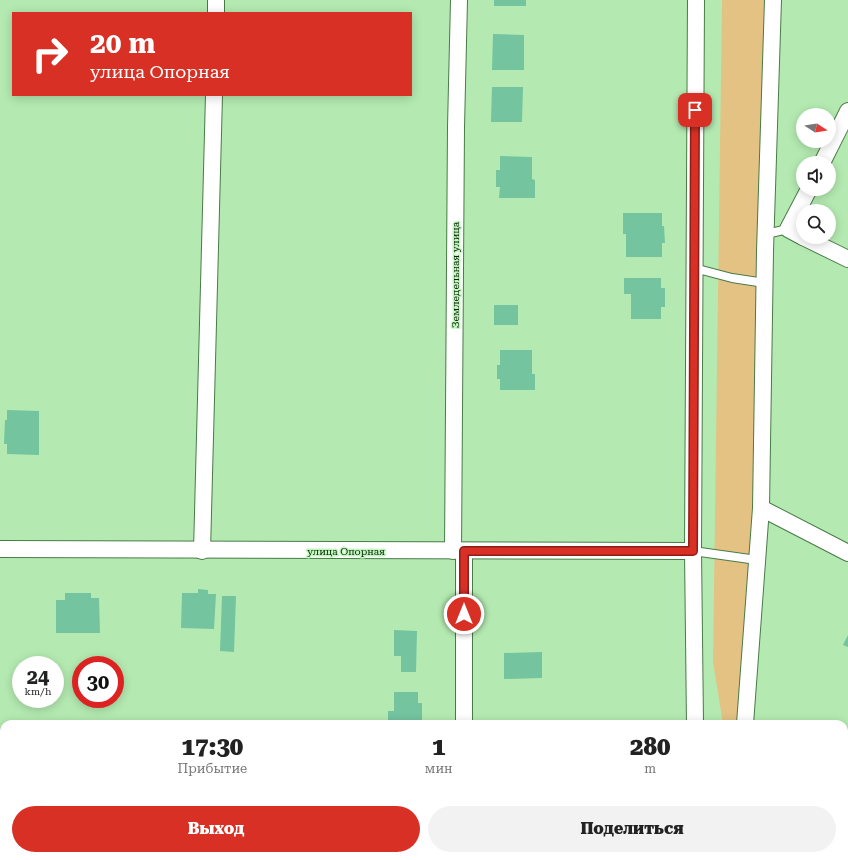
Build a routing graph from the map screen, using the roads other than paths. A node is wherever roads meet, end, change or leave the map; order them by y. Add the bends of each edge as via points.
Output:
1 (216, 0) edge
2 (460, 0) edge
3 (696, 0) edge
4 (773, 0) edge
5 (216, 12) edge
6 (214, 96) edge
7 (848, 112) edge
8 (826, 156) edge
9 (805, 196) edge
10 (788, 229) junction
11 (796, 233) edge
12 (766, 234) junction
13 (817, 244) edge
14 (848, 259) edge
15 (694, 268) junction
16 (765, 283) junction
17 (761, 508) junction
18 (0, 549) edge
19 (202, 551) junction
20 (458, 551) junction
21 (693, 551) junction
22 (848, 553) edge
23 (757, 560) junction
24 (464, 720) edge
25 (695, 720) edge
26 (745, 720) edge

1 - 5 street
2 - 20 street, Земледельная улица via 456,135
3 - 15 street
4 - 12 street
6 - 19 street
7 - 8 street
9 - 10 street
10 - 11 street
10 - 12 lane
12 - 16 street
13 - 14 street
15 - 16 lane
15 - 21 street
16 - 17 street
17 - 22 street
17 - 23 street
18 - 19 street, улица Опорная
19 - 20 street, улица Опорная
20 - 21 street, улица Опорная
20 - 24 street, Земледельная улица
21 - 23 lane
21 - 25 street
23 - 26 street

